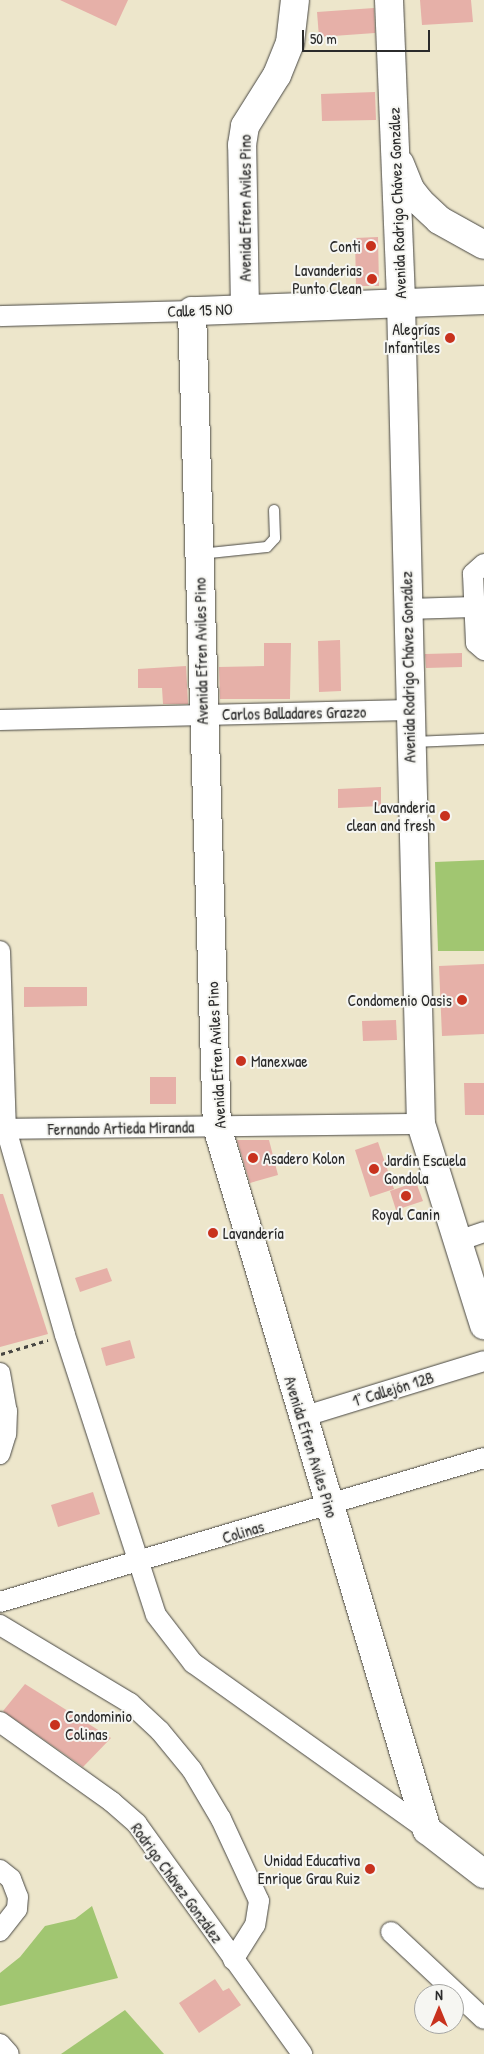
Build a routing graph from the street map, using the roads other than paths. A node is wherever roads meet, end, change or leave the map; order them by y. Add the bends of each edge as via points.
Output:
1 (294, 0) edge
2 (389, 0) edge
3 (395, 149) junction
4 (484, 245) edge
5 (484, 300) edge
6 (401, 302) junction
7 (245, 309) junction
8 (192, 311) junction
9 (0, 316) edge
10 (274, 510) dead end
11 (199, 554) junction
12 (484, 564) edge
13 (474, 607) junction
14 (407, 609) junction
15 (484, 650) edge
16 (409, 710) junction
17 (202, 715) junction
18 (0, 720) edge
19 (484, 739) edge
20 (410, 742) junction
21 (0, 951) edge
22 (421, 1124) junction
23 (217, 1127) junction
24 (3, 1129) edge
25 (484, 1232) edge
26 (458, 1241) junction
27 (484, 1325) edge
28 (484, 1361) edge
29 (0, 1373) edge
30 (302, 1418) junction
31 (3, 1433) edge
32 (0, 1454) edge
33 (484, 1458) edge
34 (329, 1506) junction
35 (137, 1563) junction
36 (0, 1602) edge
37 (0, 1625) edge
38 (0, 1722) edge
39 (427, 1830) junction
40 (0, 1870) edge
41 (484, 1874) edge
42 (0, 1931) edge
43 (391, 1932) dead end
44 (233, 1960) junction
45 (484, 2019) edge
46 (0, 2044) edge
47 (9, 2054) edge
48 (302, 2054) edge

1 - 7 street, Avenida Efren Aviles Pino via 290,44 277,75 245,126 242,145
2 - 3 street, Avenida Rodrigo Chávez González
3 - 4 street via 404,177 420,202 439,220
3 - 6 street, Avenida Rodrigo Chávez González
5 - 6 street, Calle 15 NO
6 - 7 street, Calle 15 NO
6 - 14 street, Avenida Rodrigo Chávez González
7 - 8 street, Calle 15 NO
8 - 9 street, Calle 15 NO
8 - 11 street, Avenida Efren Aviles Pino
10 - 11 lane via 275,538 267,547
11 - 17 street, Avenida Efren Aviles Pino
12 - 13 street via 473,574
13 - 14 street
13 - 15 street via 476,643
14 - 16 street, Avenida Rodrigo Chávez González
16 - 17 street, Carlos Balladares Grazzo
16 - 20 street, Avenida Rodrigo Chávez González
17 - 18 street, Carlos Balladares Grazzo
17 - 23 street, Avenida Efren Aviles Pino
19 - 20 lane
20 - 22 street, Avenida Rodrigo Chávez González
21 - 24 street
22 - 23 street, Fernando Artieda Miranda
22 - 26 street, Avenida Rodrigo Chávez González
23 - 24 street, Fernando Artieda Miranda
23 - 30 street, Avenida Efren Aviles Pino
24 - 35 street
25 - 26 street
26 - 27 street, Avenida Rodrigo Chávez González
28 - 30 street, 1° Callejón 12B
29 - 31 street via 7,1399
30 - 34 street, Avenida Efren Aviles Pino
31 - 32 street
33 - 34 street, Colinas
34 - 35 street, Colinas
34 - 39 street, Avenida Efren Aviles Pino
35 - 36 street, Colinas
35 - 39 street via 156,1615 193,1663
37 - 44 street via 130,1703 160,1731 192,1770 221,1819 259,1900 255,1925
38 - 44 street, Rodrigo Chávez González via 131,1819
39 - 41 street
40 - 42 street via 11,1879 18,1897 17,1909
43 - 45 street
44 - 48 street, Rodrigo Chávez González
46 - 47 street

